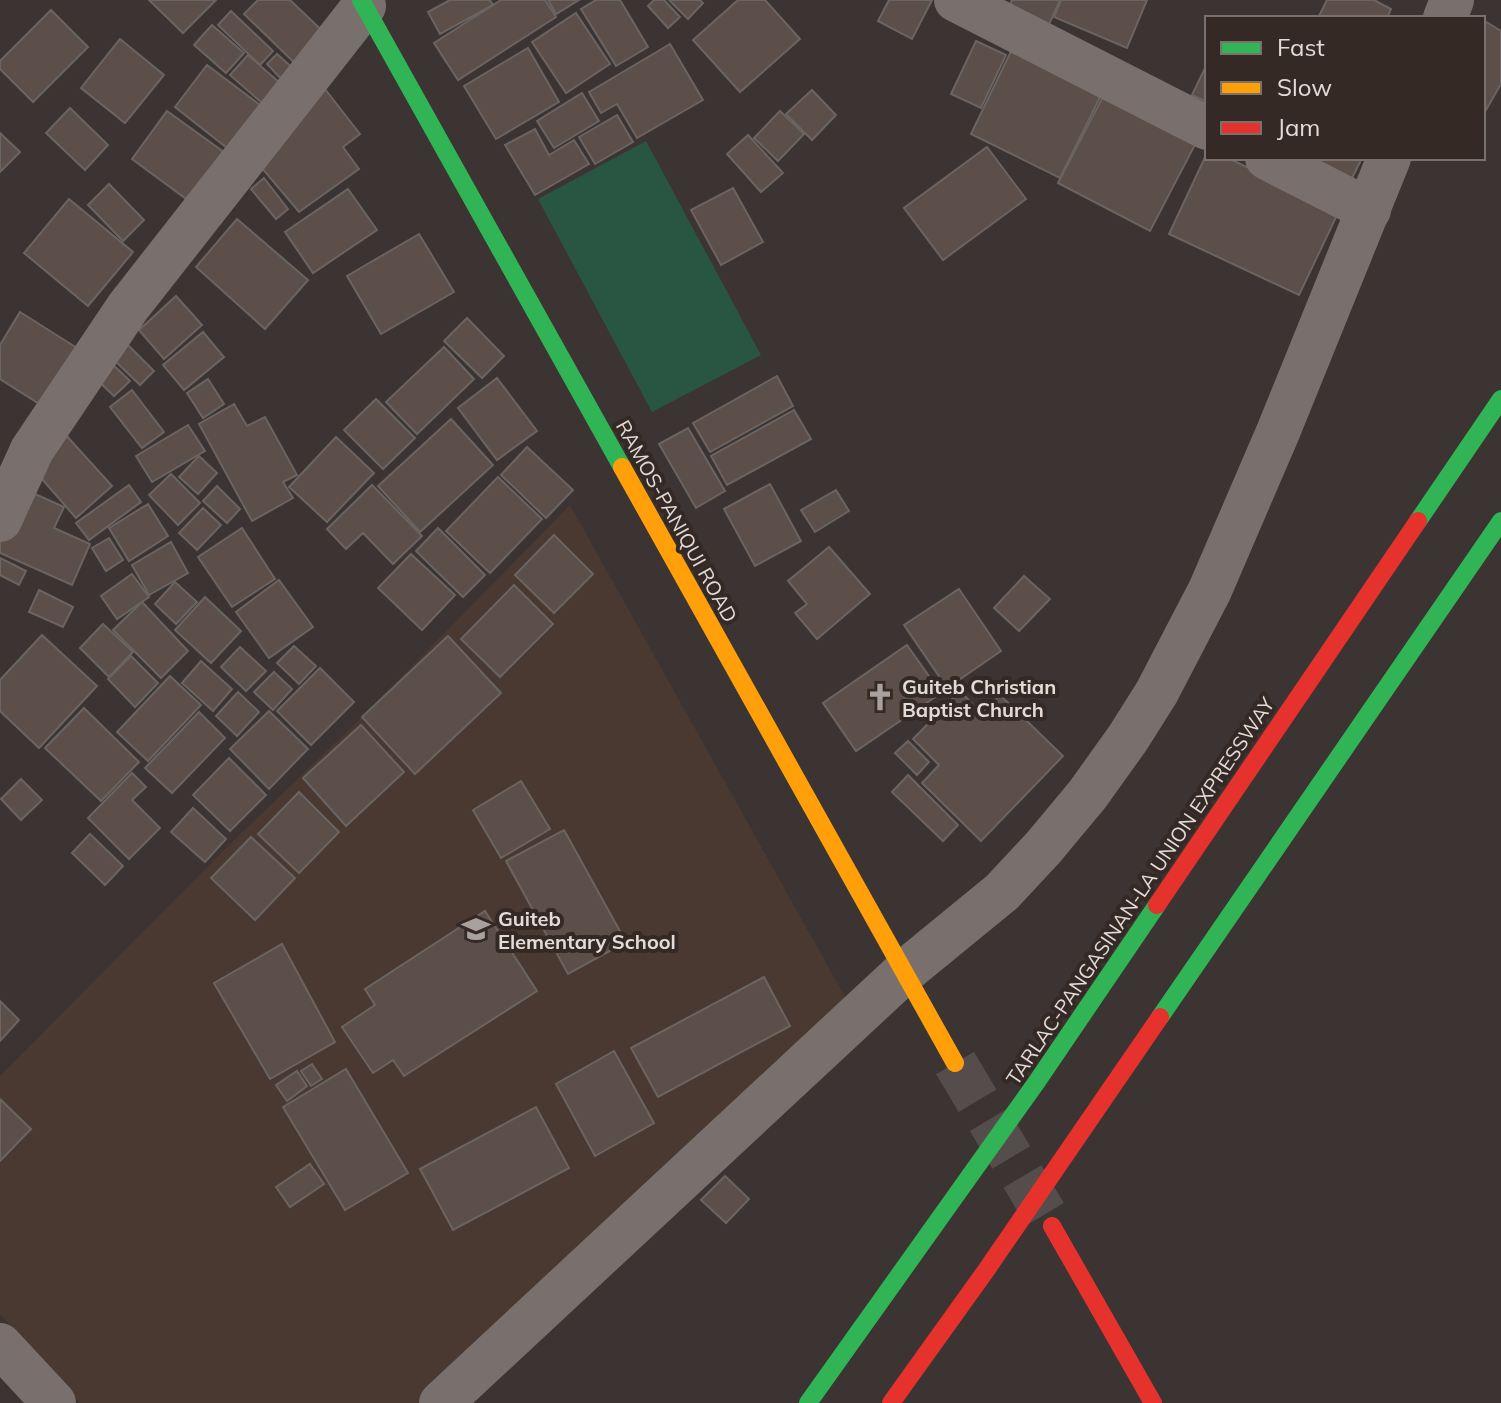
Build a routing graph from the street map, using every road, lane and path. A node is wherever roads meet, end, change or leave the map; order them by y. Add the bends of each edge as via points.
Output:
1 (956, 0) edge
2 (362, 3) edge
3 (1205, 127) edge
4 (1271, 160) edge
5 (1388, 160) edge
6 (1369, 210) junction
7 (1501, 399) edge
8 (0, 520) edge
9 (1501, 521) edge
10 (903, 973) junction
11 (955, 1063) tunnel mouth
12 (1052, 1226) tunnel mouth
13 (0, 1345) edge
14 (54, 1403) edge
15 (441, 1403) edge
16 (808, 1403) edge
17 (891, 1403) edge
18 (1153, 1403) edge

1 - 3 street
2 - 8 street via 128,307 32,450
2 - 10 main road, RAMOS-PANIQUI ROAD
4 - 6 street
5 - 6 street
6 - 10 street via 1210,590 1157,692 1043,848 1002,892
7 - 16 main road, TARLAC-PANGASINAN-LA UNION EXPRESSWAY via 1036,1083
9 - 17 main road
10 - 11 main road, RAMOS-PANIQUI ROAD
10 - 15 street
12 - 18 main road
13 - 14 street

